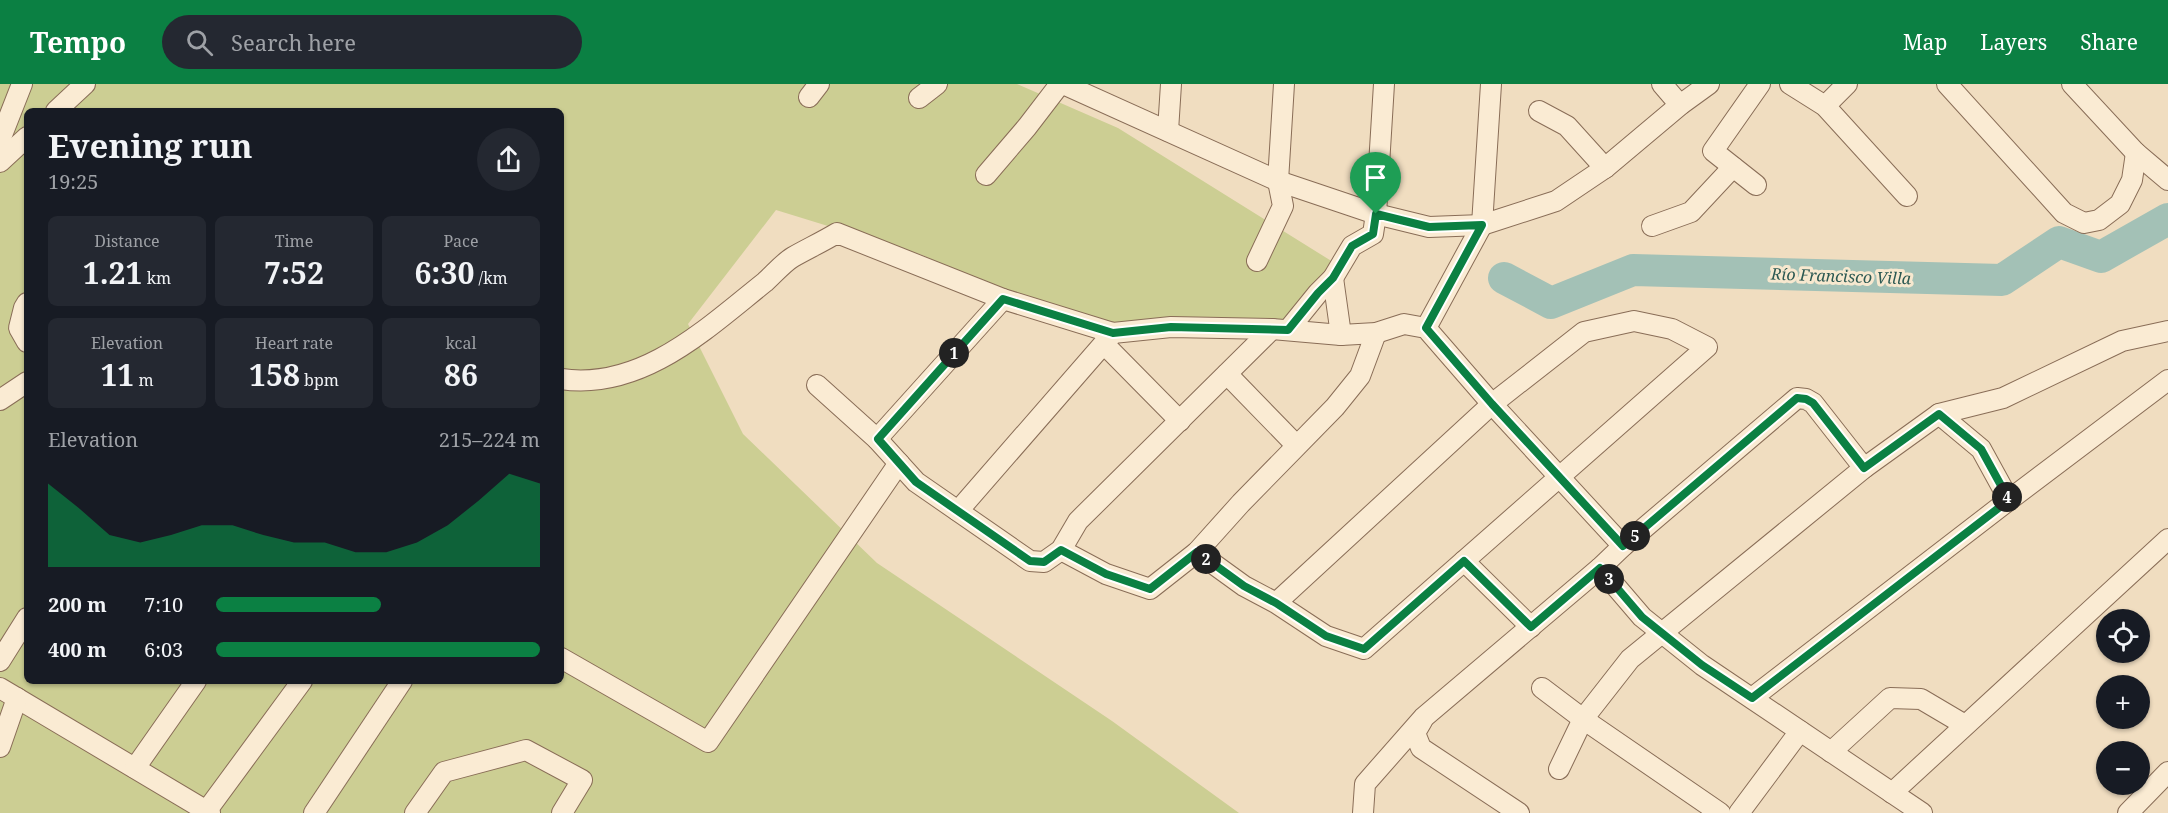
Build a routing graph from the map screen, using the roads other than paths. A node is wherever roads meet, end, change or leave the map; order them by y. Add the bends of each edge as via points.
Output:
1 (22, 84) edge
2 (85, 84) edge
3 (937, 84) edge
4 (1171, 84) edge
5 (1284, 84) edge
6 (1384, 84) edge
7 (1491, 84) edge
8 (1662, 84) edge
9 (1709, 84) edge
10 (1760, 84) edge
11 (1790, 84) edge
12 (1847, 84) edge
13 (2072, 84) edge
14 (1067, 85) edge
15 (1952, 86) edge
16 (919, 98) dead end
17 (1680, 105) junction
18 (1825, 106) junction
19 (59, 108) edge
20 (1539, 111) dead end
21 (1168, 131) junction
22 (0, 140) edge
23 (24, 140) edge
24 (2136, 153) junction
25 (0, 162) edge
26 (1733, 167) junction
27 (1605, 168) junction
28 (986, 175) dead end
29 (2168, 180) edge
30 (1278, 181) junction
31 (1756, 185) dead end
32 (1907, 196) dead end
33 (1376, 214) junction
34 (1482, 225) junction
35 (1652, 226) dead end
36 (1257, 261) dead end
37 (1333, 278) junction
38 (1003, 299) junction
39 (24, 308) edge
40 (1426, 328) junction
41 (1280, 330) junction
42 (2168, 331) edge
43 (1376, 333) junction
44 (1341, 334) junction
45 (24, 336) edge
46 (1108, 338) junction
47 (1227, 374) junction
48 (564, 380) edge
49 (2168, 380) edge
50 (24, 384) edge
51 (817, 385) dead end
52 (0, 400) edge
53 (1492, 404) junction
54 (1939, 414) junction
55 (1180, 421) junction
56 (878, 439) junction
57 (1296, 445) junction
58 (899, 463) junction
59 (1864, 468) junction
60 (1558, 477) junction
61 (2009, 500) junction
62 (958, 511) junction
63 (2168, 539) edge
64 (1623, 546) junction
65 (1061, 550) junction
66 (1197, 552) junction
67 (1464, 561) junction
68 (1600, 568) junction
69 (1276, 603) junction
70 (24, 623) edge
71 (1531, 627) junction
72 (1661, 633) junction
73 (564, 660) edge
74 (0, 661) edge
75 (194, 684) edge
76 (300, 684) edge
77 (400, 684) edge
78 (0, 688) edge
79 (1542, 688) dead end
80 (17, 698) junction
81 (1752, 698) junction
82 (1423, 718) junction
83 (1583, 719) junction
84 (1965, 725) junction
85 (1800, 731) junction
86 (0, 747) edge
87 (1831, 752) junction
88 (135, 768) junction
89 (1559, 769) dead end
90 (2168, 772) edge
91 (1892, 793) junction
92 (207, 812) edge
93 (314, 813) edge
94 (415, 813) edge
95 (562, 813) edge
96 (1363, 813) edge
97 (1519, 813) edge
98 (1720, 813) edge
99 (1740, 813) edge
100 (1922, 813) edge
101 (2128, 813) edge

1 - 22 street
2 - 19 street
3 - 16 street
4 - 21 street
5 - 30 street
6 - 33 street
7 - 34 street
8 - 17 street
9 - 17 street
10 - 26 street via 1713,151
11 - 18 street
12 - 18 street
13 - 24 street
14 - 21 street
14 - 28 street
15 - 24 street via 2064,213 2084,222 2099,220 2120,204 2132,180
17 - 27 street
18 - 32 street
20 - 27 street via 1567,126
21 - 30 street
23 - 25 street
24 - 29 street
26 - 31 street
26 - 35 street via 1691,212
27 - 34 street via 1556,201
30 - 33 street
30 - 36 street via 1283,206
33 - 34 street via 1429,227
33 - 37 street via 1373,234 1352,246
34 - 40 street
37 - 41 street
37 - 44 street
38 - 46 street
38 - 48 street via 837,233 792,258 677,351 621,376
38 - 56 street
39 - 45 street via 20,328
40 - 43 street via 1404,324
40 - 53 street
41 - 44 street
41 - 46 street via 1171,327
41 - 47 street
42 - 54 street via 2122,341 2003,398
43 - 44 street
43 - 57 street via 1360,376
46 - 55 street
46 - 62 street
47 - 55 street
47 - 57 street
49 - 61 street
50 - 52 street
51 - 56 street
53 - 60 street
53 - 60 street via 1584,332 1634,321 1672,329 1707,347
53 - 69 street
54 - 59 street
54 - 61 street via 1981,449
55 - 65 street via 1078,521
56 - 58 street
57 - 66 street
58 - 62 street via 916,482
58 - 73 street via 708,742
59 - 64 street via 1813,403 1797,398
59 - 72 street
60 - 64 street
60 - 67 street
61 - 81 street
62 - 65 street via 1030,561 1044,562
63 - 84 street
64 - 68 street
65 - 66 street via 1106,574 1150,589
66 - 69 street via 1244,586
67 - 69 street via 1364,649 1326,636
67 - 71 street
68 - 71 street
68 - 72 street
70 - 74 street
71 - 82 street
72 - 81 street
72 - 83 street via 1630,659
75 - 88 street
76 - 92 street
77 - 93 street
78 - 80 street
79 - 83 street
80 - 86 street
80 - 88 street
81 - 85 street
82 - 96 street via 1365,784
82 - 97 street via 1415,734 1421,748
83 - 89 street
83 - 98 street
84 - 87 street via 1922,699 1890,698
84 - 91 street
85 - 87 street
85 - 99 street
87 - 91 street
88 - 92 street
90 - 101 street
91 - 100 street
94 - 95 street via 444,772 526,750 582,780

